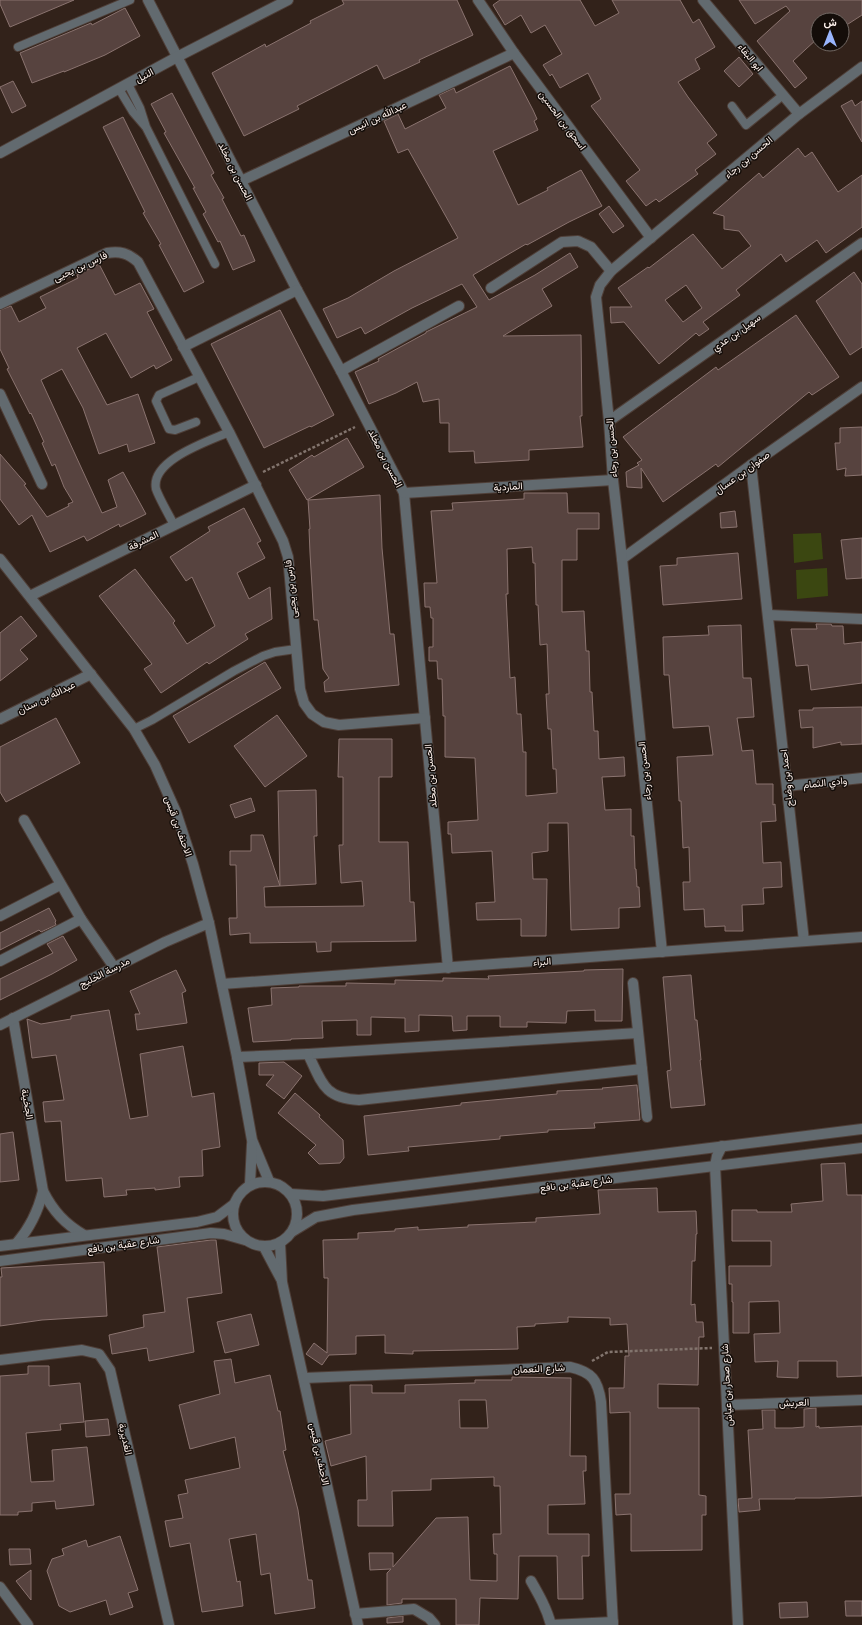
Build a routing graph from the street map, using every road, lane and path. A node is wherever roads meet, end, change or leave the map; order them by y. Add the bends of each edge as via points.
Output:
1 (130, 0) edge
2 (148, 0) edge
3 (288, 0) edge
4 (478, 0) edge
5 (703, 0) edge
6 (18, 47) dead end
7 (514, 53) junction
8 (177, 57) junction
9 (862, 67) edge
10 (128, 84) junction
11 (119, 89) junction
12 (783, 95) junction
13 (732, 106) dead end
14 (799, 114) junction
15 (146, 127) junction
16 (0, 153) edge
17 (241, 181) junction
18 (651, 238) junction
19 (862, 244) edge
20 (215, 264) dead end
21 (611, 271) junction
22 (491, 288) dead end
23 (297, 290) junction
24 (0, 304) edge
25 (459, 306) dead end
26 (183, 347) junction
27 (341, 371) junction
28 (199, 377) junction
29 (862, 387) edge
30 (0, 394) edge
31 (367, 421) junction
32 (610, 421) junction
33 (196, 422) dead end
34 (229, 432) junction
35 (751, 465) junction
36 (613, 480) junction
37 (254, 481) junction
38 (42, 484) dead end
39 (404, 493) junction
40 (174, 525) junction
41 (0, 559) edge
42 (622, 559) junction
43 (30, 596) junction
44 (768, 615) junction
45 (862, 619) edge
46 (296, 649) junction
47 (91, 674) junction
48 (425, 718) junction
49 (0, 719) edge
50 (134, 729) junction
51 (862, 778) edge
52 (787, 786) junction
53 (24, 820) dead end
54 (60, 885) junction
55 (0, 916) edge
56 (81, 919) junction
57 (209, 923) junction
58 (862, 937) edge
59 (804, 942) junction
60 (662, 952) junction
61 (0, 960) edge
62 (114, 967) junction
63 (448, 968) junction
64 (633, 983) dead end
65 (222, 984) junction
66 (13, 1018) junction
67 (0, 1025) edge
68 (638, 1033) junction
69 (308, 1054) junction
70 (237, 1057) junction
71 (642, 1069) junction
72 (647, 1117) dead end
73 (862, 1129) edge
74 (252, 1140) junction
75 (722, 1146) junction
76 (862, 1148) edge
77 (715, 1166) junction
78 (269, 1181) junction
79 (250, 1184) junction
80 (43, 1191) junction
81 (291, 1194) junction
82 (233, 1205) junction
83 (293, 1231) junction
84 (84, 1235) junction
85 (245, 1240) junction
86 (280, 1243) junction
87 (16, 1244) junction
88 (0, 1246) edge
89 (264, 1247) junction
90 (0, 1261) edge
91 (282, 1282) junction
92 (724, 1348) junction
93 (0, 1360) edge
94 (582, 1369) junction
95 (304, 1378) junction
96 (862, 1400) edge
97 (727, 1405) junction
98 (531, 1581) dead end
99 (0, 1587) edge
100 (355, 1614) junction
101 (613, 1624) edge
102 (28, 1625) edge
103 (169, 1625) edge
104 (358, 1625) edge
105 (435, 1625) edge
106 (552, 1625) edge
107 (738, 1625) edge

1 - 6 lane
2 - 8 street, الحسن بن مخلد
3 - 8 street, النيل
4 - 7 street, اسحق بن الحسين
5 - 12 street, ابو البقاء
7 - 17 street, عبدالله بن انيس
7 - 18 street, اسحق بن الحسين
8 - 10 street, النيل
8 - 17 street, الحسن بن مخلد
9 - 14 street, الحسن بن رجاء
10 - 11 street, النيل
10 - 15 lane
11 - 15 lane
11 - 16 street, النيل
12 - 13 lane via 746,125
12 - 14 street, ابو البقاء
14 - 18 street, الحسن بن رجاء
15 - 20 lane
17 - 23 street, الحسن بن مخلد
18 - 21 street, الحسن بن رجاء
19 - 32 street, سهيل بن عدي
21 - 22 street via 591,247 578,241 562,242
21 - 32 street, الحسن بن رجاء via 600,285 596,297
23 - 26 street
23 - 27 street, الحسن بن مخلد
24 - 26 street, فارس بن يحيى via 107,253 124,252 138,262
25 - 27 street
26 - 28 street, فارس بن يحيى
27 - 31 street, الحسن بن مخلد
28 - 33 lane via 159,395 156,401 169,429 175,430
28 - 34 street, فارس بن يحيى
29 - 35 street, صفوان بن عسال
30 - 38 street
31 - 37 path
31 - 39 street, الحسن بن مخلد
32 - 36 street, الحسن بن رجاء
34 - 37 street, فارس بن يحيى
34 - 40 lane via 183,452 168,463 158,475 156,488
35 - 42 street, صفوان بن عسال
35 - 44 street, احمد بن وضاح
36 - 39 street, الماردية
36 - 42 street, الحسن بن رجاء
37 - 40 street, المشرفة
37 - 46 street, فارس بن يحيى via 288,557
39 - 48 street, الحسن بن مخلد
40 - 43 street, المشرفة
41 - 43 street, الاحنف بن قيس
42 - 60 street, الحسن بن رجاء
43 - 47 street, الاحنف بن قيس
44 - 45 street
44 - 52 street, احمد بن وضاح
46 - 48 street, فارس بن يحيى via 304,703 312,714 324,722 339,725
46 - 50 lane via 263,656
47 - 49 street, عبدالله بن سنان
47 - 50 street, الاحنف بن قيس
48 - 63 street, الحسن بن مخلد
50 - 57 street, الاحنف بن قيس via 155,765 176,812
51 - 52 street, وادي الثمام
52 - 59 street, احمد بن وضاح
53 - 54 street
54 - 55 street
54 - 56 street
56 - 61 street
56 - 62 street
57 - 62 street, مدرسة الخليج
57 - 65 street, الاحنف بن قيس
58 - 59 street, البراء
59 - 60 street, البراء
60 - 63 street, البراء
62 - 66 street, مدرسة الخليج
63 - 65 street, البراء
64 - 68 street
65 - 70 street, الاحنف بن قيس
66 - 67 street, مدرسة الخليج
66 - 80 street, الجخينة
68 - 69 street
68 - 71 street
69 - 70 street
69 - 71 street via 325,1088 336,1096 353,1100
70 - 74 street, الاحنف بن قيس
71 - 72 street
73 - 75 street, شارع عقبة بن نافع
74 - 78 street, الاحنف بن قيس
74 - 79 street, الاحنف بن قيس
75 - 77 street, شارع صحار بن عياش
75 - 81 street, شارع عقبة بن نافع via 323,1196
76 - 77 street, شارع عقبة بن نافع
77 - 83 street, شارع عقبة بن نافع via 353,1210 316,1217
77 - 92 street, شارع صحار بن عياش
78 - 79 street
78 - 81 street
79 - 82 street via 240,1193
80 - 84 street, الجخينة via 59,1217
80 - 87 street, الجخينة via 34,1220
81 - 83 street via 297,1206 297,1219
82 - 84 street, شارع عقبة بن نافع via 217,1217 197,1222
82 - 85 street via 232,1218 236,1230
83 - 86 street
84 - 87 street, شارع عقبة بن نافع
85 - 89 street
85 - 90 street, شارع عقبة بن نافع via 211,1233
86 - 89 street
86 - 91 street, الاحنف بن قيس
87 - 88 street, شارع عقبة بن نافع
89 - 91 street, الاحنف بن قيس
91 - 95 street, الاحنف بن قيس
92 - 94 path via 608,1352
92 - 97 street, شارع صحار بن عياش
93 - 103 street, الغديرية via 82,1350 99,1354 110,1370
94 - 95 street, شارع النعمان via 570,1367
94 - 101 street via 599,1387 601,1402
95 - 100 street, الاحنف بن قيس
96 - 97 street, العريش
97 - 107 street, شارع صحار بن عياش
98 - 106 street
99 - 102 street
100 - 104 street, الاحنف بن قيس
100 - 105 street via 414,1610 429,1618
101 - 106 street

